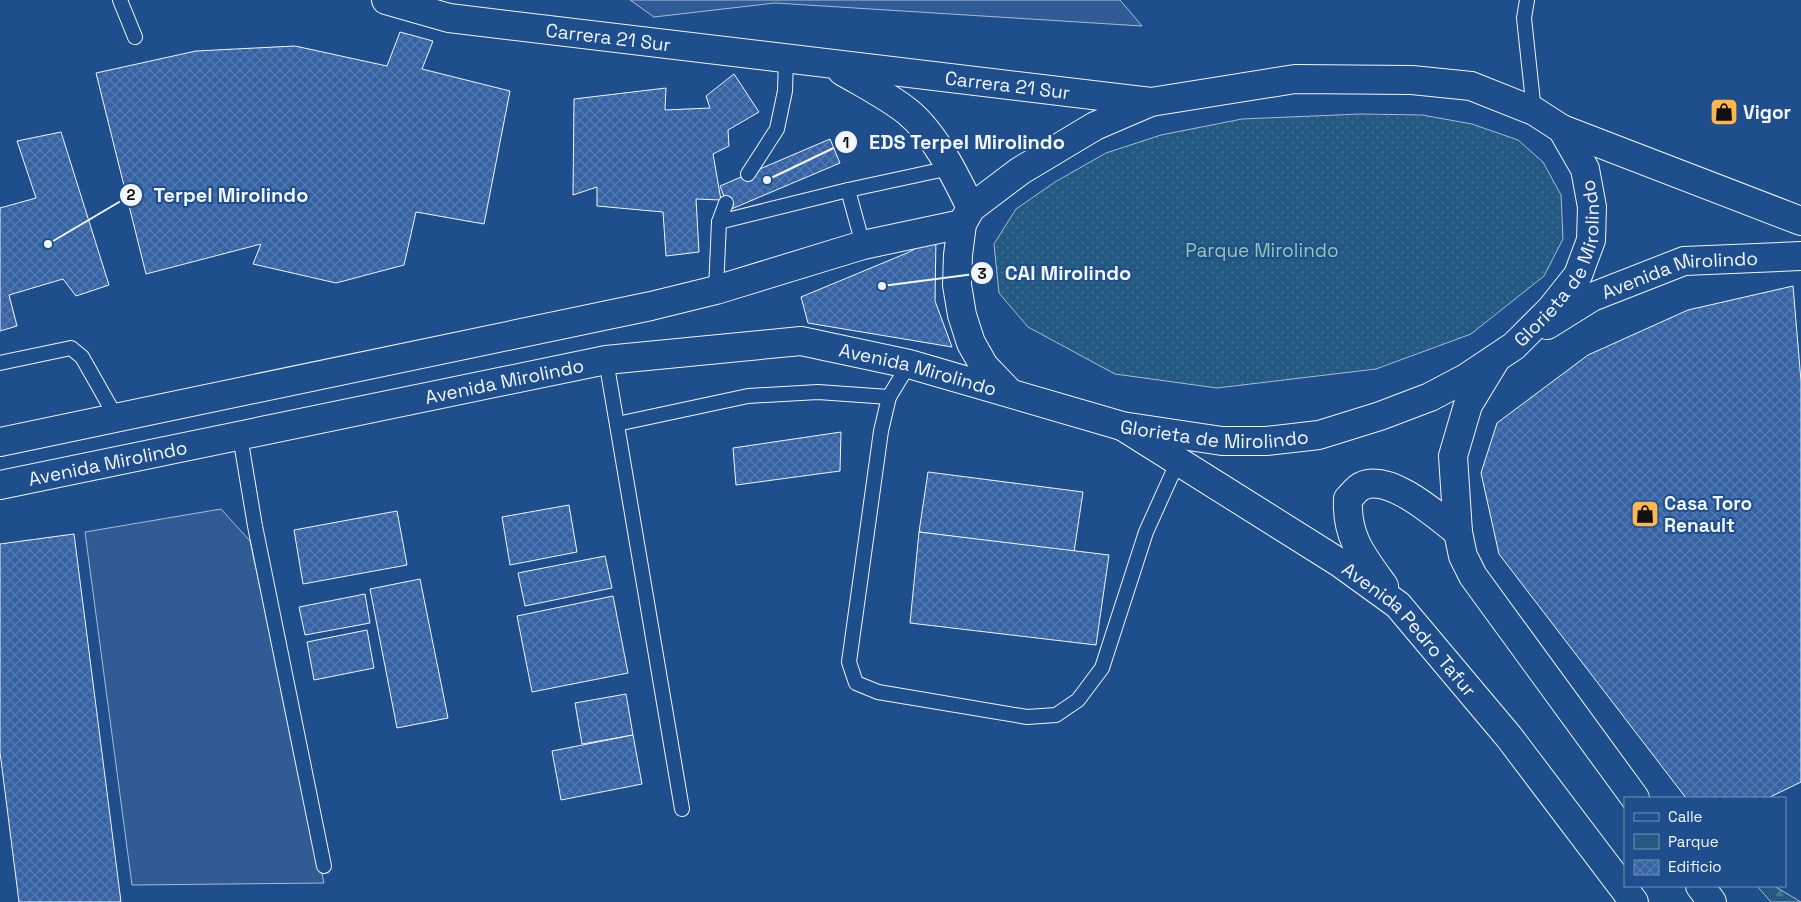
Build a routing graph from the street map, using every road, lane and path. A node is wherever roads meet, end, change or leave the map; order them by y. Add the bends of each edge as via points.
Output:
1 (120, 0) edge
2 (386, 0) edge
3 (1527, 0) edge
4 (135, 37) dead end
5 (786, 58) junction
6 (832, 65) junction
7 (1151, 102) junction
8 (1534, 111) junction
9 (1562, 128) junction
10 (950, 168) junction
11 (748, 174) dead end
12 (848, 190) junction
13 (726, 203) dead end
14 (966, 216) junction
15 (1801, 221) edge
16 (719, 222) junction
17 (863, 245) junction
18 (1801, 256) edge
19 (716, 290) junction
20 (1505, 352) junction
21 (606, 360) junction
22 (0, 363) edge
23 (909, 364) junction
24 (1010, 393) junction
25 (889, 396) junction
26 (116, 417) junction
27 (617, 424) junction
28 (1122, 426) junction
29 (240, 436) junction
30 (0, 442) edge
31 (1178, 461) junction
32 (0, 485) edge
33 (1458, 532) junction
34 (1398, 605) junction
35 (1634, 797) edge
36 (682, 809) dead end
37 (324, 866) dead end
38 (1701, 887) edge
39 (1634, 902) edge
40 (1712, 902) edge

1 - 4 lane
2 - 5 main road, Carrera 21 Sur via 449,18
3 - 8 lane via 1524,18
5 - 6 main road, Carrera 21 Sur
5 - 11 lane via 785,91 777,129
6 - 7 main road, Carrera 21 Sur
6 - 10 main road, Carrera 21 Sur via 909,113
7 - 8 main road, Glorieta de Mirolindo via 1295,79 1373,78 1471,86
7 - 14 main road, Glorieta de Mirolindo via 1095,126 1020,171
8 - 9 main road, Glorieta de Mirolindo
9 - 15 main road
9 - 20 main road, Glorieta de Mirolindo via 1585,169 1592,207 1591,240 1578,275 1551,309
10 - 12 lane
10 - 14 main road, Carrera 21 Sur
12 - 16 lane
12 - 17 lane
13 - 16 lane
14 - 17 main road
14 - 24 main road, Glorieta de Mirolindo via 958,255 957,285 962,315 971,343 984,366
16 - 19 lane
17 - 19 main road
18 - 20 main road, Avenida Mirolindo via 1684,261 1592,297
19 - 26 main road
20 - 28 main road, Glorieta de Mirolindo via 1430,397 1319,435 1266,441 1222,441
20 - 33 main road via 1468,405 1453,456
21 - 23 main road, Avenida Mirolindo via 801,341
21 - 27 lane
21 - 29 main road, Avenida Mirolindo
22 - 26 lane via 71,348 82,357
23 - 24 main road, Avenida Mirolindo
23 - 25 lane
24 - 28 main road, Glorieta de Mirolindo
25 - 27 lane via 818,392 748,396
25 - 31 lane via 881,431 849,662 856,683 878,692 1026,717 1056,715 1078,700 1102,668 1146,532
26 - 30 main road
27 - 36 lane
28 - 31 main road, Avenida Pedro Tafur
29 - 32 main road, Avenida Mirolindo
29 - 37 lane via 255,526
31 - 34 main road, Avenida Pedro Tafur via 1340,563
33 - 34 main road via 1396,489 1376,483 1361,486 1348,499 1347,516 1352,538
33 - 35 main road via 1463,556 1473,576
34 - 39 main road, Avenida Pedro Tafur via 1509,737
38 - 40 main road

